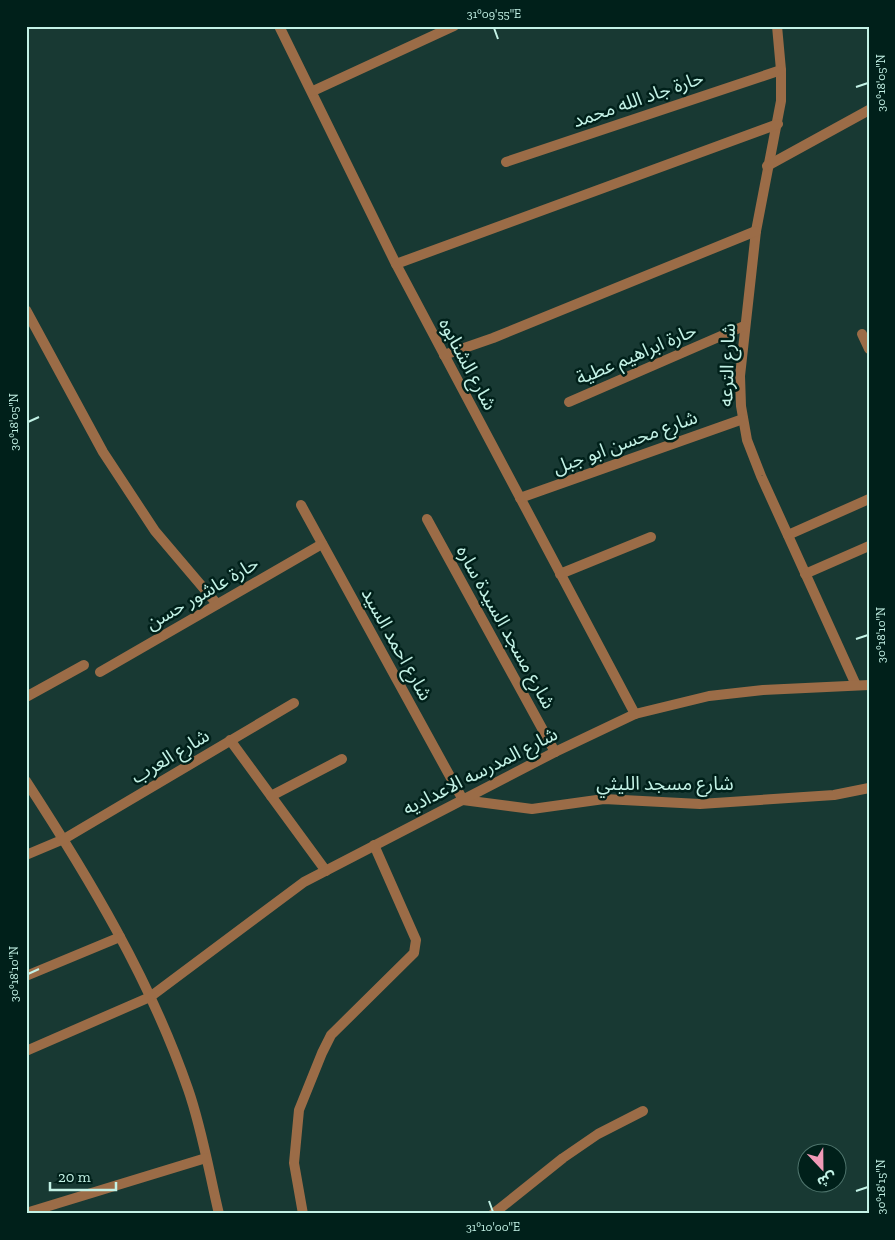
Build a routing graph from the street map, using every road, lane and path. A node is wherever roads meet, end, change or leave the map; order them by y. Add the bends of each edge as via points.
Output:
1 (279, 26) edge
2 (454, 26) edge
3 (777, 26) edge
4 (781, 70) junction
5 (313, 91) junction
6 (869, 110) edge
7 (778, 124) junction
8 (506, 162) dead end
9 (767, 166) junction
10 (756, 231) junction
11 (396, 264) junction
12 (26, 310) edge
13 (744, 326) junction
14 (862, 334) dead end
15 (869, 349) edge
16 (444, 355) junction
17 (569, 402) dead end
18 (743, 419) junction
19 (520, 498) junction
20 (869, 499) edge
21 (301, 505) dead end
22 (427, 519) dead end
23 (788, 535) junction
24 (651, 537) dead end
25 (322, 544) junction
26 (869, 546) edge
27 (560, 574) junction
28 (805, 574) junction
29 (217, 604) junction
30 (84, 664) dead end
31 (100, 672) dead end
32 (869, 684) edge
33 (856, 685) junction
34 (26, 697) edge
35 (294, 703) dead end
36 (635, 714) junction
37 (230, 740) junction
38 (555, 752) junction
39 (342, 759) dead end
40 (27, 785) edge
41 (869, 788) edge
42 (271, 796) junction
43 (463, 800) junction
44 (64, 839) junction
45 (374, 846) junction
46 (26, 855) edge
47 (326, 871) junction
48 (120, 937) junction
49 (26, 976) edge
50 (150, 997) junction
51 (26, 1051) edge
52 (643, 1111) dead end
53 (206, 1158) junction
54 (26, 1213) edge
55 (219, 1214) edge
56 (302, 1214) edge
57 (493, 1214) edge

1 - 5 street, شارع الشنابوه
2 - 5 street
3 - 4 street, شارع الترعه
4 - 7 street, شارع الترعه
4 - 8 street, حارة جاد الله محمد
5 - 11 street, شارع الشنابوه
6 - 9 street
7 - 9 street, شارع الترعه
7 - 11 street
9 - 10 street, شارع الترعه
10 - 13 street, شارع الترعه
10 - 16 street
11 - 16 street, شارع الشنابوه
12 - 29 street via 108,460 155,531
13 - 17 street, حارة ابراهيم عطية
13 - 18 street, شارع الترعه via 740,376
14 - 15 street
16 - 19 street, شارع الشنابوه
18 - 19 street, شارع محسن ابو جبل
18 - 23 street, شارع الترعه via 746,440
19 - 27 street, شارع الشنابوه
20 - 23 street
21 - 25 street, شارع احمد السيد
22 - 38 street, شارع مسجد السيدة ساره
23 - 28 street, شارع الترعه
24 - 27 street
25 - 29 street, حارة عاشور حسن
25 - 43 street, شارع احمد السيد
26 - 28 street
27 - 36 street, شارع الشنابوه
28 - 33 street, شارع الترعه
29 - 31 street, حارة عاشور حسن
30 - 34 street
32 - 33 street, شارع المدرسه الاعداديه
33 - 36 street, شارع المدرسه الاعداديه via 709,696
35 - 37 street, شارع العرب
36 - 38 street, شارع المدرسه الاعداديه
37 - 42 street
37 - 44 street, شارع العرب
38 - 43 street, شارع المدرسه الاعداديه
39 - 42 street
40 - 44 street
41 - 43 street, شارع مسجد الليثي via 797,798 700,804 604,799 532,809
42 - 47 street
43 - 45 street, شارع المدرسه الاعداديه
44 - 46 street, شارع العرب
44 - 48 street
45 - 47 street, شارع المدرسه الاعداديه
45 - 56 street via 416,940 414,953 336,1029 322,1053 299,1110 294,1163
47 - 50 street, شارع المدرسه الاعداديه via 296,888
48 - 49 street
48 - 50 street
50 - 51 street, شارع المدرسه الاعداديه
50 - 53 street via 188,1090
52 - 57 street via 598,1134 563,1158
53 - 54 street
53 - 55 street

